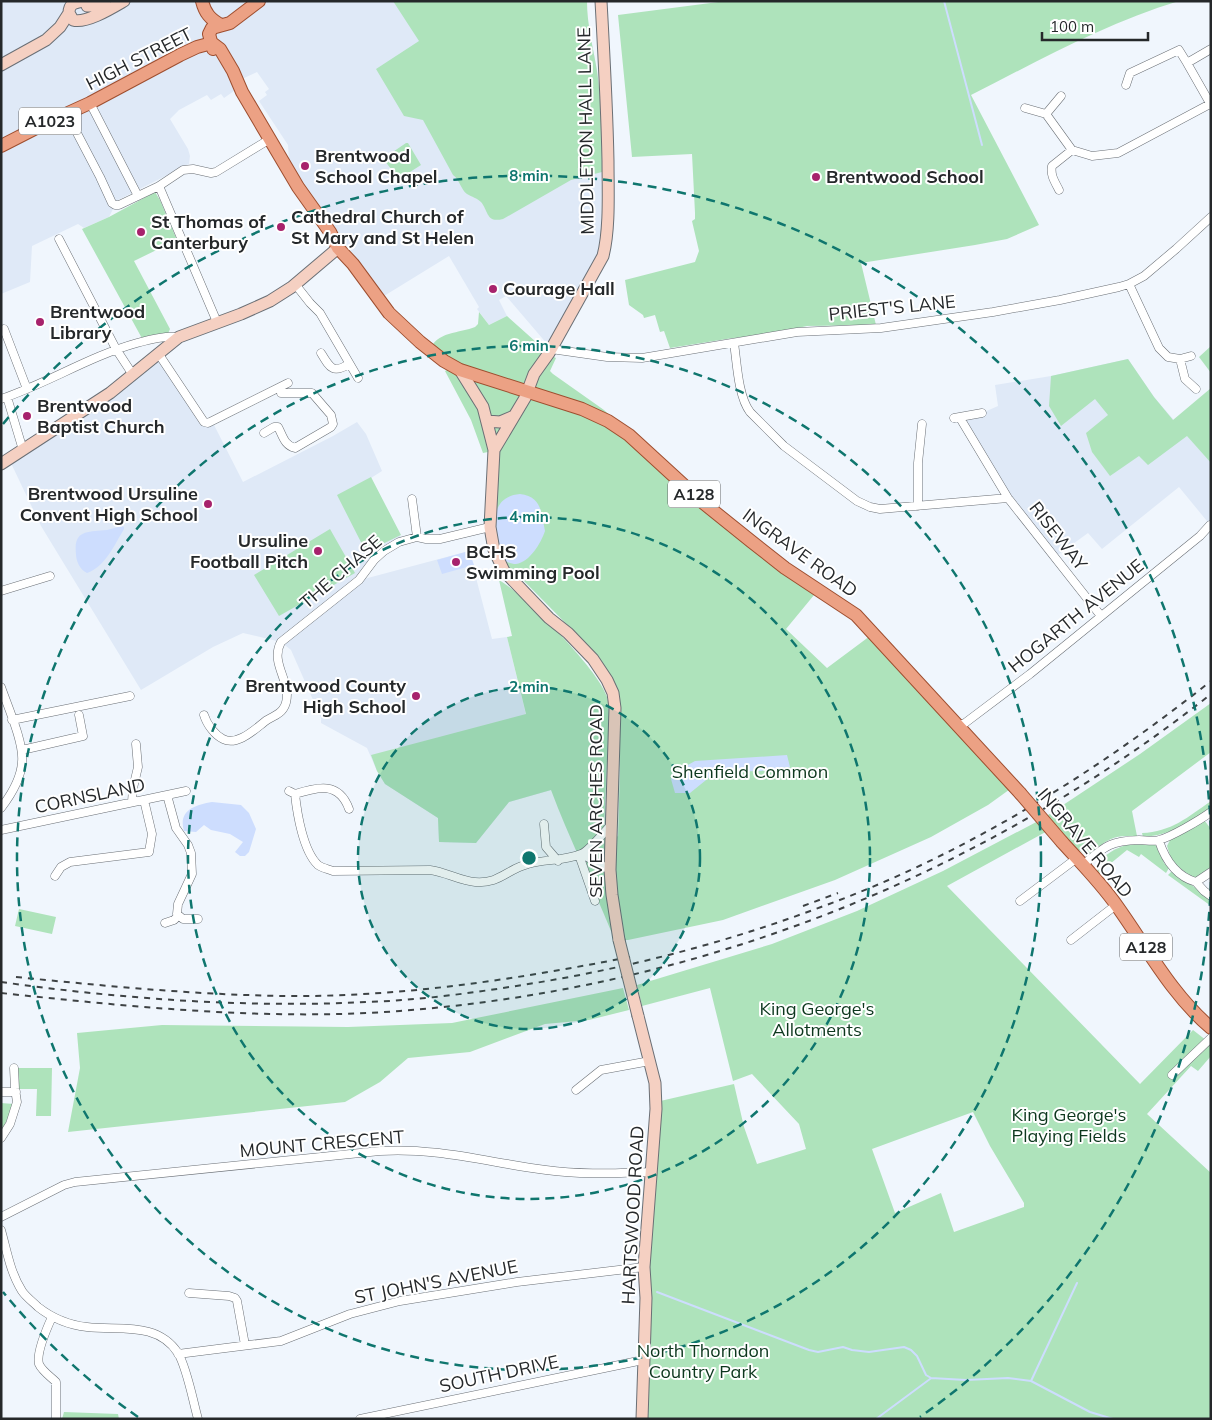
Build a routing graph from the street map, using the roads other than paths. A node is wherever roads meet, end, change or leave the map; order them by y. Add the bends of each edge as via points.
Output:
1 (106, 1) edge
2 (124, 1) edge
3 (203, 1) edge
4 (251, 1) edge
5 (260, 1) edge
6 (601, 1) edge
7 (83, 3) edge
8 (69, 13) junction
9 (222, 19) junction
10 (84, 20) junction
11 (46, 40) junction
12 (212, 43) junction
13 (1211, 49) edge
14 (1187, 63) junction
15 (1, 65) edge
16 (1126, 85) dead end
17 (1061, 96) dead end
18 (90, 102) junction
19 (1210, 105) edge
20 (1025, 108) dead end
21 (67, 114) junction
22 (1046, 114) junction
23 (270, 138) junction
24 (1, 146) edge
25 (1072, 150) junction
26 (159, 186) junction
27 (1059, 190) dead end
28 (138, 196) junction
29 (1211, 217) edge
30 (60, 239) dead end
31 (338, 248) junction
32 (295, 284) junction
33 (1129, 284) junction
34 (217, 322) junction
35 (4, 329) dead end
36 (179, 337) junction
37 (734, 344) junction
38 (116, 349) junction
39 (551, 349) junction
40 (158, 353) junction
41 (321, 353) dead end
42 (1191, 356) dead end
43 (1180, 360) junction
44 (350, 364) junction
45 (460, 370) junction
46 (133, 375) junction
47 (358, 378) dead end
48 (288, 383) dead end
49 (27, 389) junction
50 (1196, 389) dead end
51 (526, 390) junction
52 (281, 393) junction
53 (4, 398) edge
54 (982, 413) dead end
55 (514, 416) junction
56 (487, 421) junction
57 (922, 424) dead end
58 (264, 432) dead end
59 (23, 450) junction
60 (494, 450) junction
61 (1, 464) edge
62 (1008, 498) junction
63 (412, 499) dead end
64 (918, 506) junction
65 (1210, 525) edge
66 (490, 527) junction
67 (417, 537) junction
68 (50, 576) dead end
69 (1, 591) edge
70 (1101, 616) junction
71 (1, 687) edge
72 (130, 696) dead end
73 (79, 715) dead end
74 (204, 715) dead end
75 (12, 720) junction
76 (958, 726) junction
77 (136, 744) dead end
78 (22, 750) junction
79 (186, 791) dead end
80 (168, 795) junction
81 (144, 800) junction
82 (132, 802) junction
83 (1, 808) edge
84 (349, 809) dead end
85 (1211, 812) edge
86 (544, 824) dead end
87 (611, 825) junction
88 (1, 830) edge
89 (1158, 840) junction
90 (580, 854) junction
91 (558, 860) junction
92 (1080, 861) junction
93 (610, 870) junction
94 (1211, 872) edge
95 (55, 876) dead end
96 (1196, 882) junction
97 (1211, 896) edge
98 (1020, 900) dead end
99 (595, 901) dead end
100 (1116, 905) junction
101 (178, 916) junction
102 (198, 919) dead end
103 (165, 923) dead end
104 (1071, 940) dead end
105 (638, 1016) joint
106 (1211, 1028) edge
107 (1211, 1038) edge
108 (650, 1061) junction
109 (14, 1068) dead end
110 (1172, 1075) dead end
111 (576, 1090) dead end
112 (1, 1092) edge
113 (16, 1092) junction
114 (1, 1138) edge
115 (652, 1172) junction
116 (1, 1217) edge
117 (1, 1230) edge
118 (644, 1267) junction
119 (193, 1295) dead end
120 (52, 1317) junction
121 (245, 1345) junction
122 (178, 1354) junction
123 (644, 1360) junction
124 (66, 1380) dead end
125 (56, 1382) junction
126 (56, 1419) edge
127 (198, 1419) edge
128 (360, 1419) edge
129 (642, 1419) edge

1 - 7 street via 93,6
2 - 10 street
3 - 9 main road via 210,18
4 - 9 main road
5 - 9 main road via 230,23
6 - 39 street, MIDDLETON HALL LANE via 608,142 605,246 603,256
7 - 8 street via 72,4
7 - 10 street via 88,12
8 - 10 street via 73,20
8 - 11 street
9 - 12 main road
10 - 11 street
11 - 15 street
12 - 18 main road, HIGH STREET / A1023 via 180,54
12 - 23 main road, INGRAVE ROAD / A128 via 220,49
13 - 14 street
14 - 16 street via 1179,50 1130,73
14 - 19 street
17 - 22 street
18 - 21 main road, HIGH STREET / A1023
18 - 28 street
19 - 25 street via 1118,152 1092,156
20 - 22 street
21 - 24 main road, HIGH STREET / A1023
21 - 28 street via 113,204 119,205
22 - 25 street
23 - 26 street via 216,172 186,169
23 - 31 main road, INGRAVE ROAD / A128
25 - 27 street via 1052,166 1052,177
26 - 28 street
26 - 34 street
29 - 33 street, PRIEST'S LANE via 1160,263
30 - 38 street
31 - 32 street
31 - 45 main road, INGRAVE ROAD / A128 via 389,313 420,342
32 - 34 street via 265,304
32 - 44 street via 320,313
33 - 37 street, PRIEST'S LANE via 993,312 876,328 797,332
33 - 43 street via 1159,348 1168,357
34 - 36 street
35 - 49 street
36 - 38 street via 159,337
36 - 40 street
37 - 39 street, PRIEST'S LANE via 634,358
37 - 64 street via 746,407 770,433 856,501 880,509
38 - 46 street
38 - 49 street
39 - 51 street, MIDDLETON HALL LANE
40 - 46 street
40 - 52 street via 204,422
41 - 44 street via 334,369
42 - 43 street
43 - 50 street via 1184,378
44 - 47 street
45 - 51 main road, INGRAVE ROAD / A128
45 - 56 street, SEVEN ARCHES ROAD via 483,407
46 - 59 street
48 - 52 street
49 - 53 street
51 - 55 street, SEVEN ARCHES ROAD
51 - 76 main road, INGRAVE ROAD / A128 via 582,409 629,435 701,501 752,542 856,615
52 - 58 street via 312,393 331,415 333,424 295,448 286,444 278,426
53 - 59 street
54 - 62 street, RISEWAY via 957,418
55 - 56 street via 500,422
55 - 60 street, SEVEN ARCHES ROAD
56 - 60 street, SEVEN ARCHES ROAD
57 - 64 street
59 - 61 street
60 - 66 street, SEVEN ARCHES ROAD
62 - 64 street
62 - 70 street, RISEWAY
63 - 67 street
65 - 70 street, HOGARTH AVENUE
66 - 67 street, THE CHASE via 440,539
66 - 87 street, SEVEN ARCHES ROAD via 499,564 593,659 613,694 616,708
67 - 74 street, THE CHASE via 384,551 359,580 281,642 277,653 287,694 279,714 255,731 228,741 214,732
68 - 69 street
70 - 76 street, HOGARTH AVENUE
71 - 75 street
72 - 75 street
73 - 78 street via 83,736
75 - 78 street
76 - 92 main road, INGRAVE ROAD / A128, bridge
77 - 82 street via 138,768
78 - 83 street via 20,775
79 - 80 street, CORNSLAND
80 - 81 street, CORNSLAND
80 - 101 street via 176,828 191,853 192,874 178,904
81 - 82 street, CORNSLAND
81 - 95 street via 152,834 149,852 70,862
82 - 88 street, CORNSLAND
84 - 91 street via 338,792 324,787 292,792 311,855 318,864 333,871 430,870 473,882 486,882 526,864
85 - 89 street
86 - 91 street via 546,847
87 - 90 street
87 - 93 street, SEVEN ARCHES ROAD
89 - 92 street via 1120,840
89 - 96 street via 1170,866
90 - 91 street
90 - 93 street
90 - 99 street
92 - 98 street
92 - 100 main road, INGRAVE ROAD / A128
93 - 105 street, SEVEN ARCHES ROAD, bridge via 619,940
94 - 96 street
96 - 97 street
100 - 104 street
100 - 106 main road, INGRAVE ROAD / A128 via 1178,994
101 - 102 street
101 - 103 street
105 - 108 street, HARTSWOOD ROAD
107 - 110 street
108 - 111 street via 602,1070
108 - 115 street, HARTSWOOD ROAD via 656,1109
109 - 113 street
112 - 113 street
113 - 114 street via 15,1110
115 - 116 street, MOUNT CRESCENT via 560,1172 457,1156 380,1151 75,1182
115 - 118 street, HARTSWOOD ROAD
117 - 120 street via 12,1270 23,1293
118 - 121 street, ST JOHN'S AVENUE via 549,1277 400,1302 350,1314 281,1341
118 - 123 street, HARTSWOOD ROAD
119 - 121 street via 235,1298
120 - 122 street via 85,1327 150,1331 162,1337
120 - 125 street via 39,1364
121 - 122 street, ST JOHN'S AVENUE
122 - 127 street
123 - 128 street, SOUTH DRIVE
123 - 129 street, HARTSWOOD ROAD
124 - 125 street
125 - 126 street

